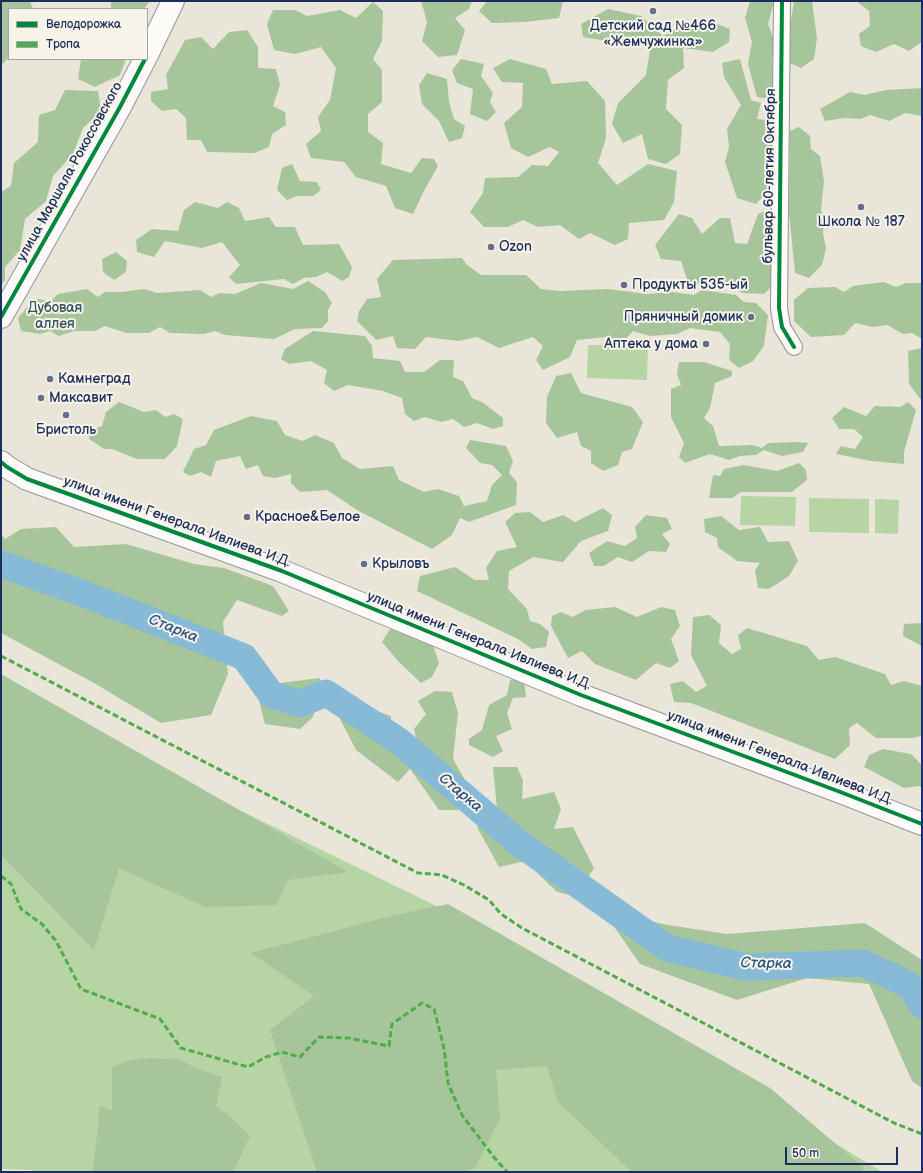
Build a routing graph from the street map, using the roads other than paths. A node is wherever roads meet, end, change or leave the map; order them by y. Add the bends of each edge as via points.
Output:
1 (173, 1) edge
2 (782, 1) edge
3 (148, 53) edge
4 (144, 60) edge
5 (1, 317) edge
6 (794, 347) dead end
7 (1, 462) edge
8 (922, 824) edge

1 - 3 street
2 - 6 street, бульвар 60-летия Октября via 779,308 782,327
4 - 5 street, улица Маршала Рокоссовского
7 - 8 street, улица имени Генерала Ивлиева И.Д. via 27,479 282,571 574,692

